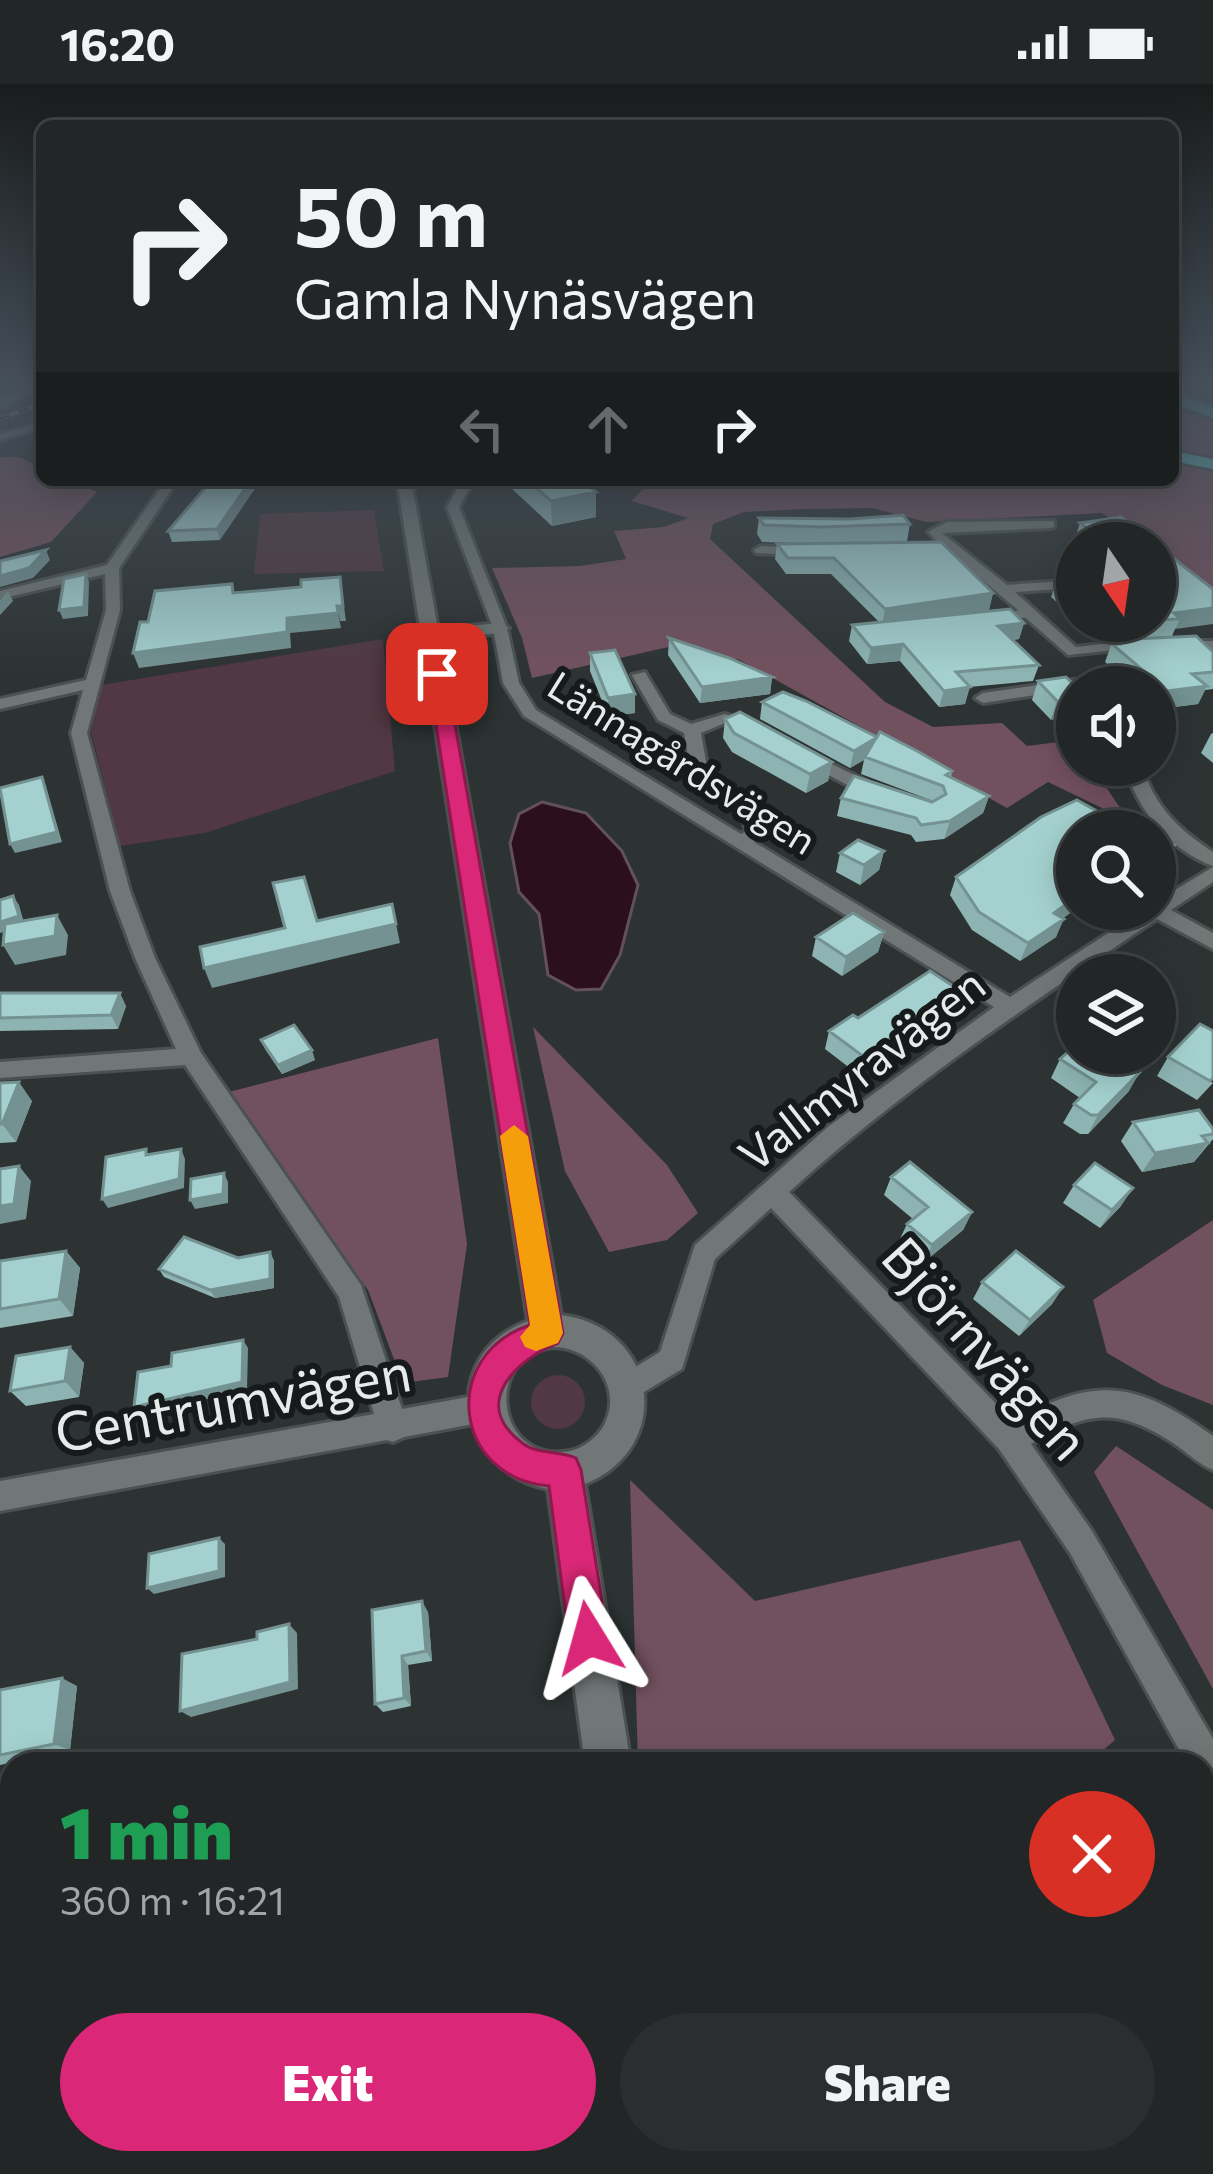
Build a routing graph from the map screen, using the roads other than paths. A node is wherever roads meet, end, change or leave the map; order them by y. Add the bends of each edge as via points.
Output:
1 (168, 486) edge
2 (405, 486) edge
3 (465, 486) edge
4 (1050, 524) dead end
5 (951, 547) junction
6 (907, 549) edge
7 (761, 550) dead end
8 (819, 553) edge
9 (112, 568) junction
10 (1056, 586) edge
11 (1004, 590) junction
12 (0, 595) edge
13 (1030, 613) junction
14 (1006, 616) edge
15 (500, 628) junction
16 (430, 634) junction
17 (1213, 645) edge
18 (1073, 652) junction
19 (1083, 666) edge
20 (640, 675) dead end
21 (92, 683) junction
22 (1056, 690) edge
23 (983, 698) dead end
24 (0, 704) edge
25 (692, 731) junction
26 (774, 739) edge
27 (794, 749) edge
28 (1140, 786) edge
29 (891, 799) edge
30 (743, 841) junction
31 (1213, 860) edge
32 (1213, 873) edge
33 (1176, 897) edge
34 (1176, 921) edge
35 (1127, 930) edge
36 (1213, 942) edge
37 (1010, 1007) junction
38 (191, 1056) junction
39 (0, 1070) edge
40 (772, 1192) junction
41 (547, 1333) junction
42 (629, 1387) junction
43 (484, 1408) junction
44 (393, 1428) junction
45 (1010, 1439) junction
46 (1213, 1455) edge
47 (564, 1470) junction
48 (0, 1496) edge
49 (606, 1752) edge
50 (1201, 1752) edge

1 - 9 street
2 - 16 street
3 - 15 street, Lännagårdsvägen via 453,507
4 - 5 street via 934,532
5 - 6 street
5 - 11 street
7 - 8 street
9 - 12 street
9 - 21 street via 113,610
10 - 11 street
11 - 13 street
13 - 14 street
13 - 18 street
15 - 16 street
15 - 30 street, Lännagårdsvägen via 512,682 530,713
16 - 41 street
17 - 18 street
18 - 19 street
20 - 25 street via 664,717
21 - 24 street
21 - 38 street via 79,733 116,876
22 - 23 street
25 - 26 street via 712,717 737,718
25 - 30 street via 699,769 753,820 755,833
27 - 29 street
28 - 31 street via 1149,810
30 - 37 street, Lännagårdsvägen
32 - 33 street, Vallmyravägen
34 - 36 street
35 - 37 street, Vallmyravägen
37 - 40 street, Vallmyravägen via 838,1133
38 - 39 street
38 - 44 street via 352,1293
40 - 42 street, Vallmyravägen via 704,1252 672,1360
40 - 45 street, Björnvägen
41 - 42 street via 608,1350
41 - 43 street via 501,1359
42 - 47 street via 622,1431 608,1450
43 - 44 street, Centrumvägen
43 - 47 street via 491,1434 509,1454
44 - 48 street, Centrumvägen
45 - 46 street via 1082,1403 1137,1409 1194,1436
45 - 50 street, Björnvägen via 1082,1542
47 - 49 street

